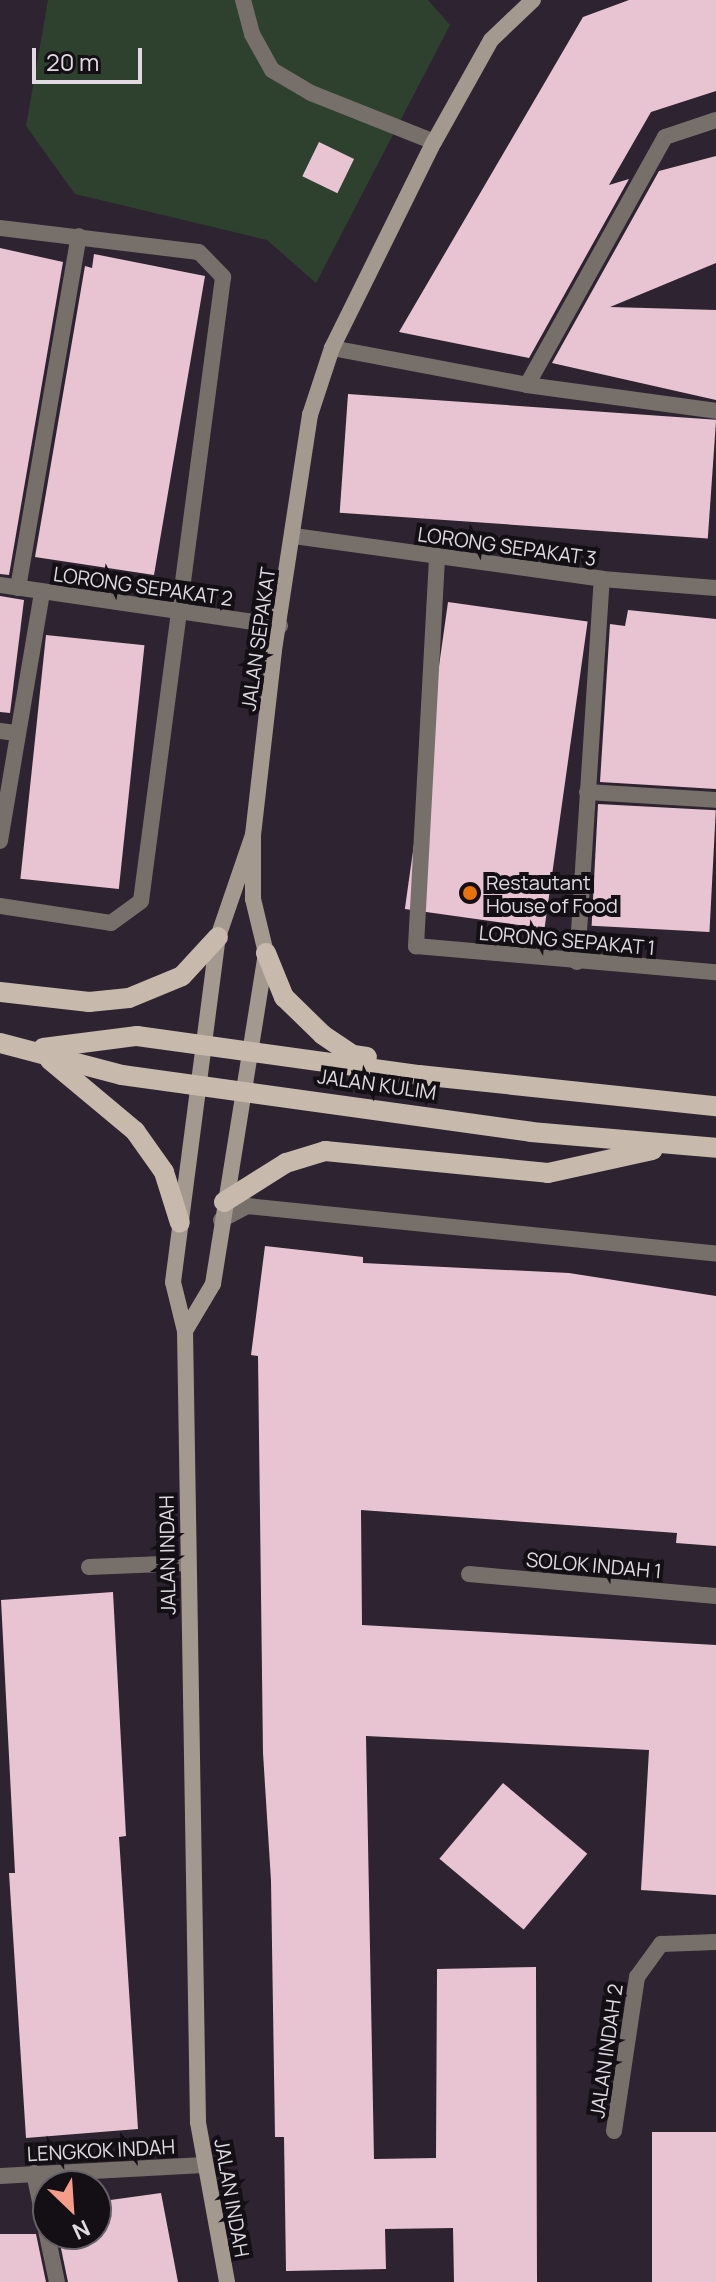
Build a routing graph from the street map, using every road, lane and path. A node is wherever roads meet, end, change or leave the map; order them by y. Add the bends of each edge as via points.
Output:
1 (243, 0) edge
2 (533, 0) edge
3 (716, 120) edge
4 (434, 142) junction
5 (0, 228) edge
6 (79, 236) junction
7 (332, 348) junction
8 (527, 385) junction
9 (716, 411) edge
10 (294, 536) junction
11 (437, 558) junction
12 (602, 579) junction
13 (0, 585) edge
14 (18, 588) junction
15 (716, 588) edge
16 (42, 592) junction
17 (179, 611) junction
18 (280, 626) junction
19 (8, 732) edge
20 (587, 792) junction
21 (716, 800) edge
22 (253, 835) junction
23 (0, 841) edge
24 (0, 906) edge
25 (218, 937) junction
26 (266, 953) junction
27 (577, 962) junction
28 (716, 972) edge
29 (0, 992) edge
30 (0, 1043) edge
31 (205, 1044) junction
32 (35, 1049) junction
33 (249, 1051) junction
34 (419, 1075) junction
35 (200, 1084) junction
36 (242, 1090) junction
37 (716, 1106) edge
38 (673, 1145) junction
39 (716, 1148) edge
40 (223, 1211) junction
41 (180, 1223) junction
42 (716, 1254) edge
43 (185, 1331) junction
44 (188, 1563) junction
45 (89, 1567) dead end
46 (469, 1574) dead end
47 (716, 1596) edge
48 (716, 1942) edge
49 (614, 2131) dead end
50 (204, 2165) junction
51 (98, 2170) edge
52 (32, 2173) edge
53 (0, 2176) edge
54 (50, 2250) edge
55 (57, 2282) edge
56 (227, 2282) edge

1 - 4 street via 252,34 272,70 311,93
2 - 4 street, JALAN SEPAKAT via 491,40
3 - 8 street via 665,137
4 - 7 street, JALAN SEPAKAT
5 - 6 street
6 - 14 street
6 - 17 street via 199,252 223,277
7 - 8 street
7 - 10 street, JALAN SEPAKAT via 310,415
8 - 9 street
10 - 11 street, LORONG SEPAKAT 3
10 - 18 street, JALAN SEPAKAT
11 - 12 street, LORONG SEPAKAT 3
11 - 27 street, LORONG SEPAKAT 1 via 416,946
12 - 15 street, LORONG SEPAKAT 3
12 - 20 street
13 - 14 street, LORONG SEPAKAT 2
14 - 16 street, LORONG SEPAKAT 2
16 - 17 street, LORONG SEPAKAT 2
16 - 19 street
17 - 18 street, LORONG SEPAKAT 2
17 - 24 street via 141,901 111,923
18 - 22 street, JALAN SEPAKAT
19 - 23 street
20 - 21 street
20 - 27 street
22 - 25 street, JALAN INDAH
22 - 26 street, JALAN SEPAKAT via 253,899
25 - 29 main road via 182,976 129,998 89,1002
25 - 31 street, JALAN INDAH
26 - 33 street, JALAN SEPAKAT
26 - 34 main road via 284,997 323,1035 353,1055 400,1063
27 - 28 street, LORONG SEPAKAT 1
30 - 32 main road, JALAN KULIM
31 - 32 main road, JALAN KULIM via 137,1036
31 - 33 main road, JALAN KULIM
31 - 35 street, JALAN INDAH
32 - 35 main road, JALAN KULIM via 122,1075
32 - 41 main road via 135,1131 164,1172
33 - 34 main road, JALAN KULIM
33 - 36 street, JALAN SEPAKAT
34 - 37 main road, JALAN KULIM
35 - 36 main road, JALAN KULIM
35 - 41 street, JALAN INDAH
36 - 38 main road, JALAN KULIM via 531,1132
36 - 40 street, JALAN SEPAKAT
38 - 39 main road, JALAN KULIM
38 - 40 main road via 548,1173 325,1151 286,1163
40 - 42 street via 247,1206
40 - 43 street, JALAN SEPAKAT via 213,1284
41 - 43 street, JALAN INDAH via 173,1282
43 - 44 street, JALAN INDAH
44 - 45 street
44 - 50 street, JALAN INDAH via 198,2122
46 - 47 street, SOLOK INDAH 1
48 - 49 street, JALAN INDAH 2 via 661,1944 637,1977
50 - 51 street, LENGKOK INDAH
50 - 56 street, JALAN INDAH
52 - 53 street, LENGKOK INDAH
54 - 55 street

